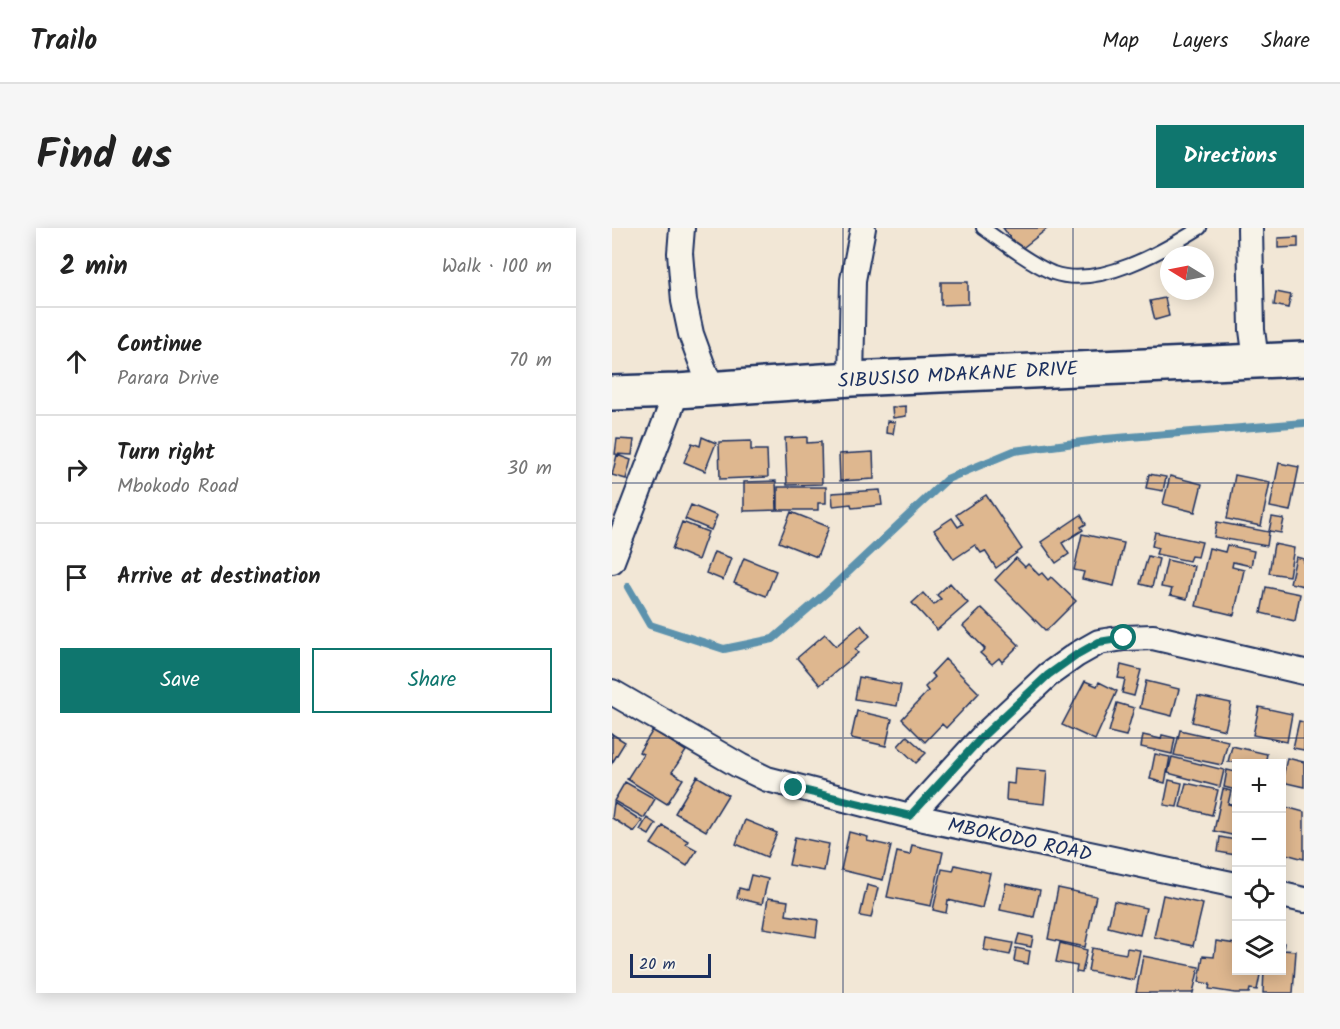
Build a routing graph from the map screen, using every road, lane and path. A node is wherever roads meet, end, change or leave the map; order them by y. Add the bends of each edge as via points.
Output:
1 (682, 228) edge
2 (863, 228) edge
3 (983, 228) edge
4 (1200, 228) edge
5 (1247, 231) edge
6 (1304, 358) edge
7 (1256, 360) junction
8 (851, 379) junction
9 (711, 389) junction
10 (677, 391) junction
11 (612, 393) edge
12 (612, 561) edge
13 (1304, 672) edge
14 (612, 692) edge
15 (910, 816) junction
16 (1232, 884) edge
17 (1286, 896) edge
18 (1304, 900) edge

1 - 9 street via 684,301
2 - 8 street via 853,280
3 - 4 lane via 1051,272 1075,278 1114,270 1158,254
5 - 7 street
6 - 7 street, SIBUSISO MDAKANE DRIVE
7 - 8 street, SIBUSISO MDAKANE DRIVE
8 - 9 street, SIBUSISO MDAKANE DRIVE
9 - 10 street, SIBUSISO MDAKANE DRIVE
10 - 11 street, SIBUSISO MDAKANE DRIVE
10 - 12 street
13 - 15 street via 1153,637 1099,642 1048,675 983,736
14 - 15 street, MBOKODO ROAD via 766,779
15 - 16 street, MBOKODO ROAD
17 - 18 street

